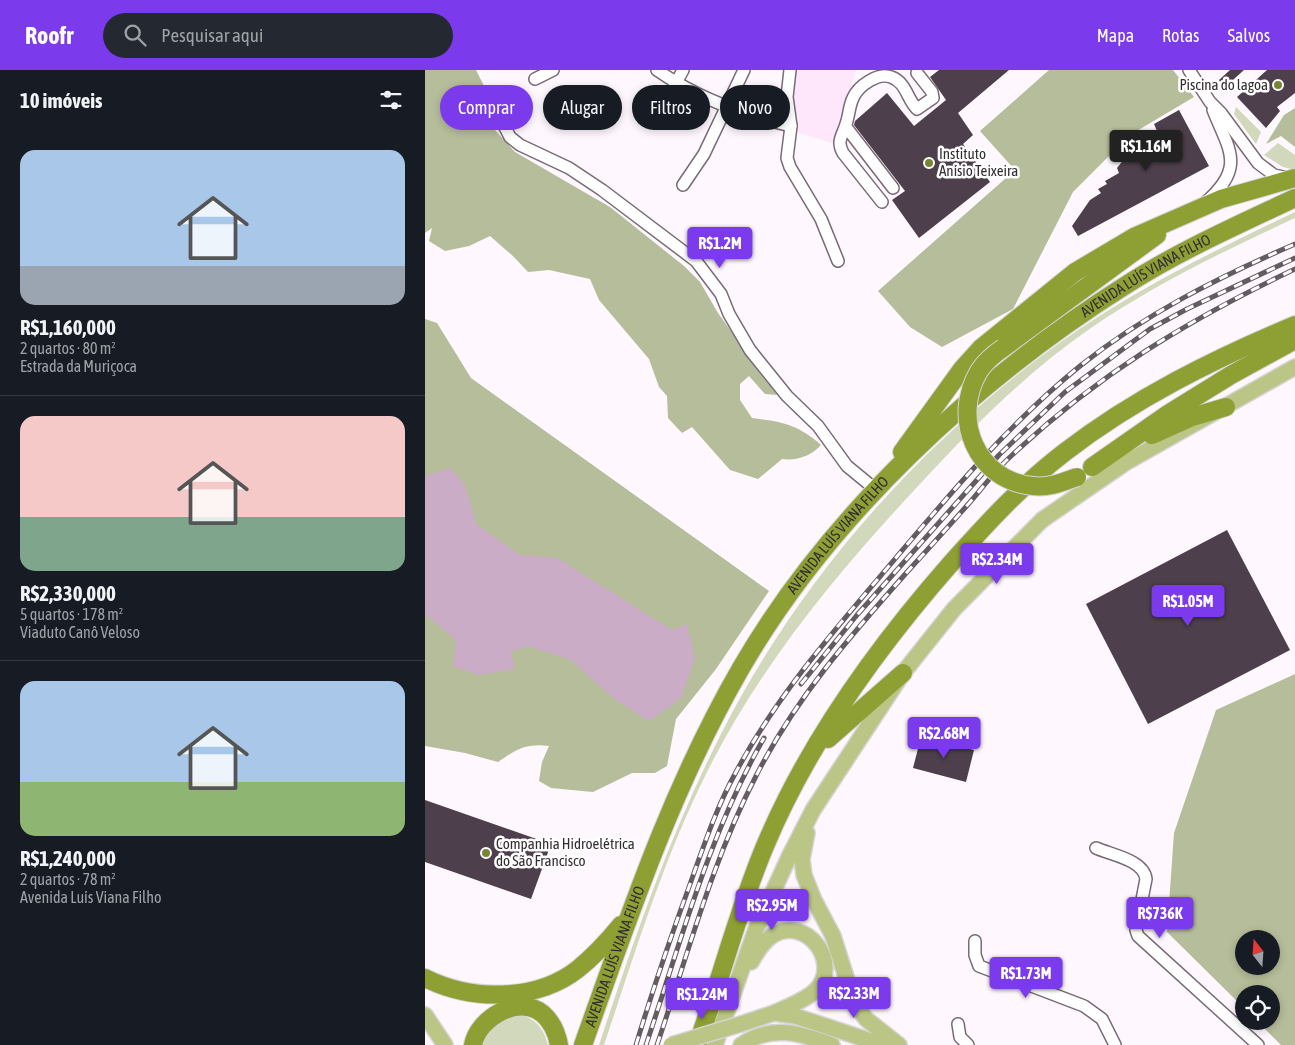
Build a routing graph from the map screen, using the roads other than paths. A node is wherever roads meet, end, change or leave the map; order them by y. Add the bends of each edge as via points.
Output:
1 (553, 70) edge
2 (657, 70) edge
3 (683, 70) edge
4 (743, 70) edge
5 (790, 70) edge
6 (918, 71) edge
7 (1191, 71) edge
8 (535, 78) dead end
9 (677, 84) junction
10 (902, 84) junction
11 (736, 85) edge
12 (720, 102) edge
13 (1210, 102) junction
14 (720, 119) edge
15 (791, 126) joint
16 (846, 127) junction
17 (506, 130) edge
18 (1294, 178) edge
19 (683, 184) dead end
20 (893, 188) dead end
21 (1295, 198) edge
22 (882, 202) dead end
23 (1200, 208) junction
24 (1172, 222) junction
25 (838, 261) dead end
26 (1295, 324) edge
27 (1295, 340) edge
28 (1295, 367) edge
29 (1226, 407) junction
30 (1092, 467) junction
31 (879, 484) junction
32 (903, 673) junction
33 (813, 753) junction
34 (813, 810) junction
35 (1097, 848) dead end
36 (628, 917) junction
37 (975, 942) dead end
38 (425, 978) edge
39 (738, 982) junction
40 (774, 1013) junction
41 (425, 1015) edge
42 (958, 1024) dead end
43 (445, 1045) edge
44 (473, 1045) edge
45 (559, 1045) edge
46 (583, 1045) edge
47 (671, 1045) edge
48 (697, 1045) edge
49 (715, 1045) edge
50 (741, 1045) edge
51 (832, 1045) edge
52 (883, 1045) edge
53 (899, 1045) edge
54 (967, 1045) edge
55 (1115, 1045) edge
56 (1258, 1045) edge

1 - 8 street
2 - 9 street
3 - 9 street
4 - 11 street
5 - 15 street via 787,105
6 - 10 street
6 - 10 street via 933,98 917,109
7 - 13 street
9 - 12 street
10 - 16 street via 885,76 866,84 853,97
13 - 18 street via 1258,163 1274,175
13 - 23 street via 1227,140 1231,160 1225,180
14 - 19 street via 705,154
15 - 25 street via 787,158 790,167 821,219
16 - 20 street
16 - 22 street via 841,135 841,149
17 - 31 street via 520,145 569,168 602,190 696,261 712,280 729,314 760,362 787,396 819,426 847,466
18 - 23 highway via 1244,191
21 - 31 highway, AVENIDA LUÍS VIANA FILHO via 1206,240 1127,284 990,384
23 - 24 highway
24 - 30 highway, bridge via 1003,348 979,371 968,396 967,429 984,462 997,474 1017,483 1050,486 1077,477
24 - 31 highway via 1135,237 1075,272 981,348 950,384
26 - 33 highway via 1184,375 1125,411 1065,452 1005,502 897,627
27 - 30 highway via 1196,396
28 - 29 main road
29 - 30 highway via 1161,430
29 - 32 main road via 1125,464 1042,520 954,609
31 - 36 highway, AVENIDA LUÍS VIANA FILHO via 829,543 741,667 670,807
32 - 33 highway
32 - 34 main road
33 - 48 highway via 765,846
34 - 39 main road via 756,929
34 - 53 main road via 802,858 808,888 833,936 854,1002 866,1019
35 - 56 street via 1137,864 1145,873 1136,930 1138,936
36 - 38 highway via 577,970 543,987 485,994 450,988
36 - 46 highway, AVENIDA LUÍS VIANA FILHO
37 - 55 street via 979,966 1084,1006 1102,1018
39 - 40 main road via 763,943 772,936 790,930 812,938 823,954 825,964 821,983 805,998
39 - 49 main road
40 - 47 main road, bridge
40 - 52 main road via 801,1018
41 - 43 main road
42 - 54 street via 960,1037
44 - 45 highway via 480,1029 490,1018 510,1008 523,1007 543,1014 554,1029
50 - 51 main road via 778,1032 803,1033

